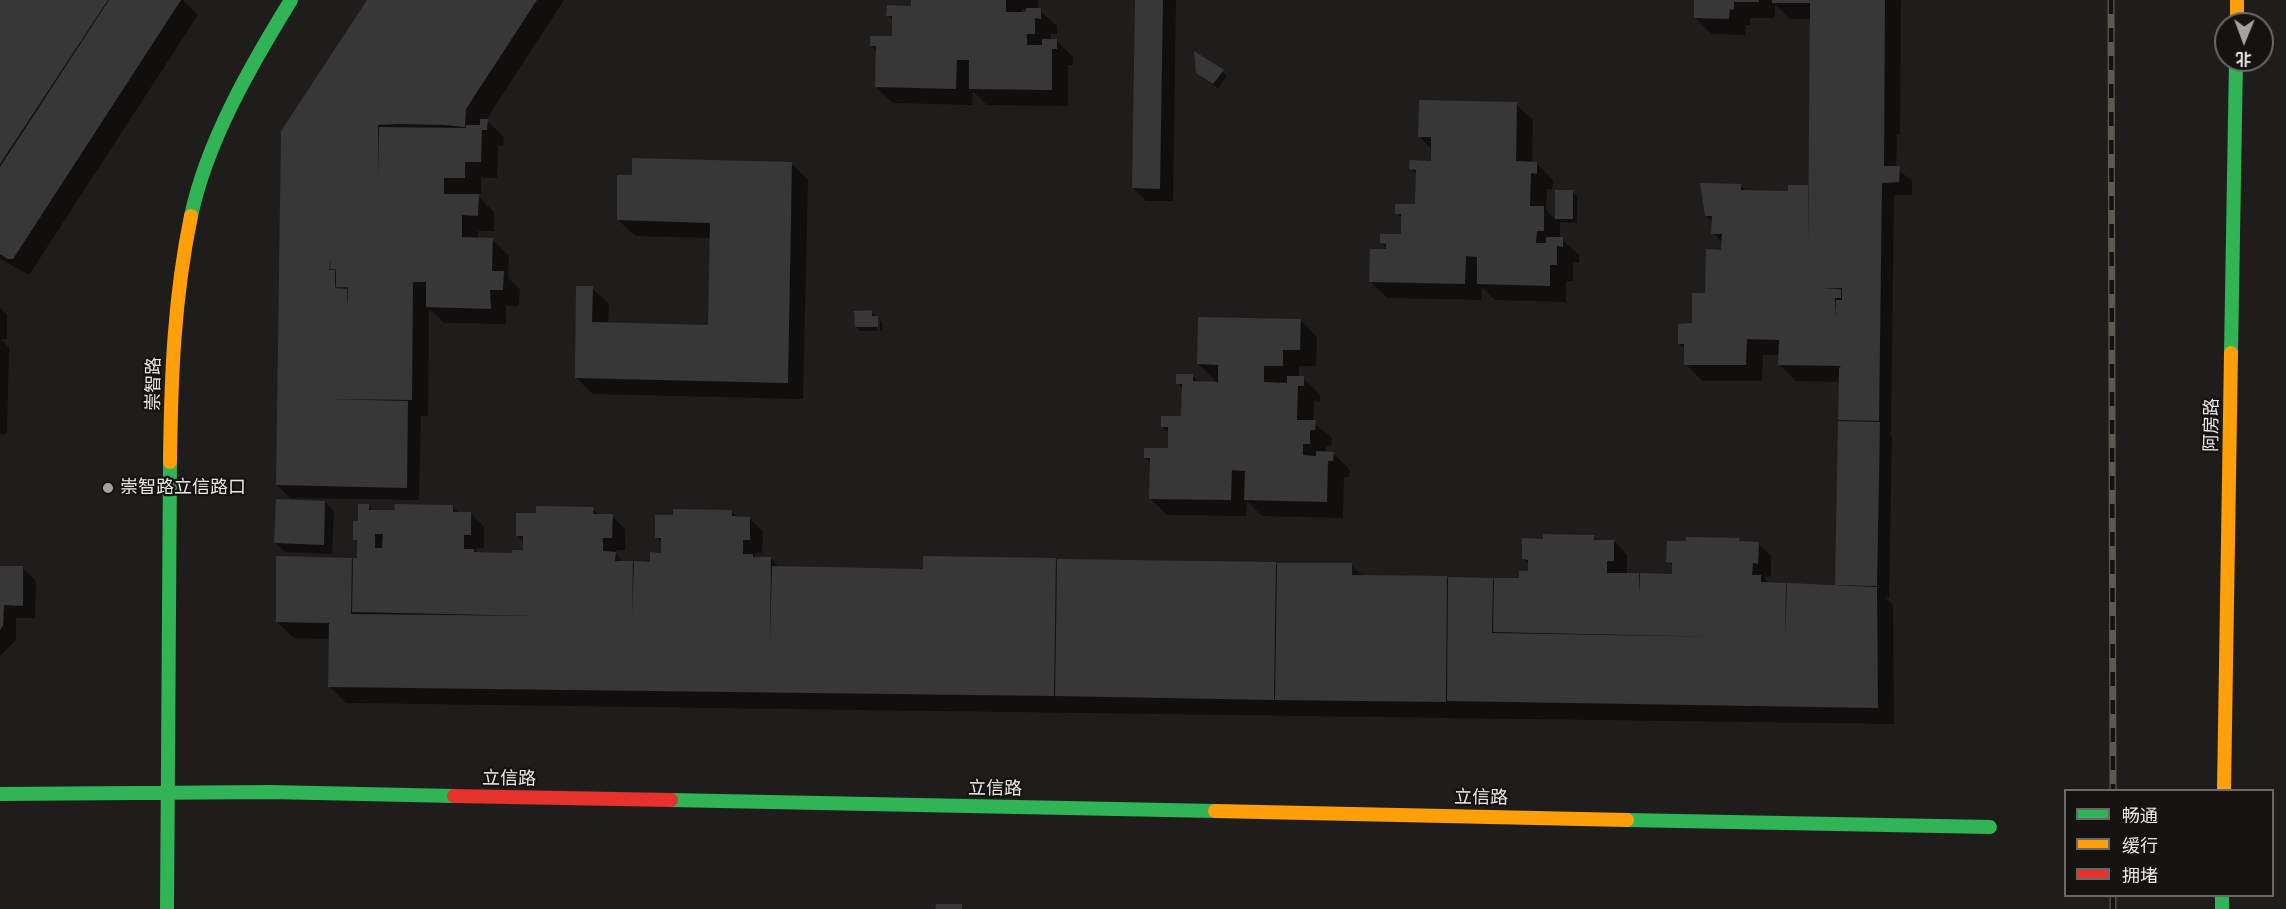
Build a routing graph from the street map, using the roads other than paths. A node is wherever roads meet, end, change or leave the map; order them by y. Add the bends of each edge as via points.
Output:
1 (291, 0) edge
2 (2236, 72) edge
3 (2224, 789) edge
4 (0, 794) edge
5 (170, 794) junction
6 (1990, 827) dead end
7 (167, 909) edge

1 - 5 street, 崇智路 via 254,61 198,182 179,273 171,362
2 - 3 street, 阿房路
4 - 5 street, 立信路
5 - 6 street, 立信路 via 270,792
5 - 7 street, 崇智路

